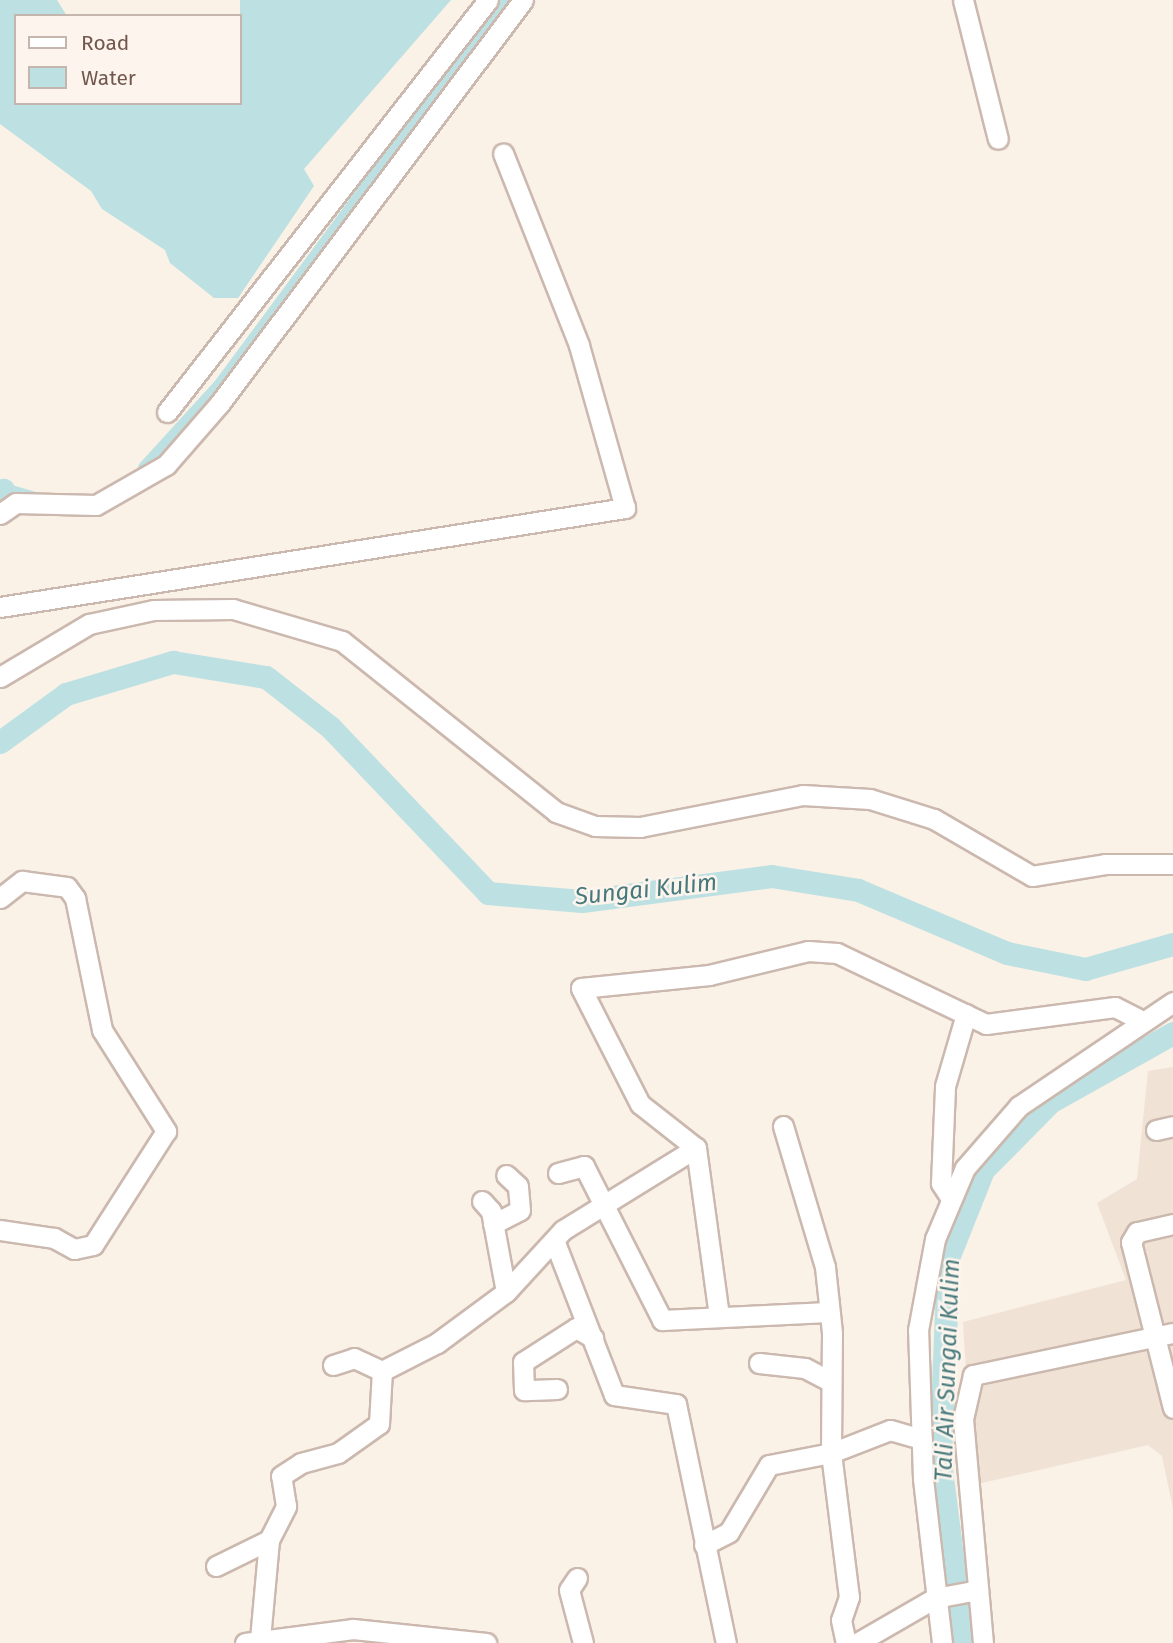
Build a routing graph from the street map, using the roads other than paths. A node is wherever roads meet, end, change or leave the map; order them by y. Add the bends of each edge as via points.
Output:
1 (488, 0) edge
2 (523, 0) edge
3 (962, 0) edge
4 (998, 139) dead end
5 (503, 153) dead end
6 (167, 412) dead end
7 (0, 514) edge
8 (0, 607) edge
9 (0, 677) edge
10 (1173, 863) edge
11 (0, 898) edge
12 (1173, 1002) edge
13 (967, 1014) junction
14 (1139, 1019) junction
15 (783, 1126) dead end
16 (696, 1149) junction
17 (558, 1173) dead end
18 (506, 1175) dead end
19 (950, 1197) junction
20 (482, 1201) dead end
21 (600, 1203) junction
22 (493, 1223) junction
23 (1173, 1224) edge
24 (0, 1230) edge
25 (554, 1240) junction
26 (506, 1292) junction
27 (828, 1312) junction
28 (719, 1316) junction
29 (1164, 1335) edge
30 (593, 1338) junction
31 (760, 1363) dead end
32 (333, 1365) dead end
33 (382, 1371) junction
34 (828, 1380) junction
35 (556, 1389) dead end
36 (1173, 1408) edge
37 (922, 1439) junction
38 (831, 1453) junction
39 (269, 1540) junction
40 (704, 1545) junction
41 (216, 1566) dead end
42 (577, 1578) dead end
43 (974, 1591) junction
44 (937, 1598) junction
45 (253, 1641) edge
46 (486, 1643) edge
47 (583, 1643) edge
48 (726, 1643) edge
49 (846, 1643) edge
50 (857, 1643) edge
51 (942, 1643) edge
52 (983, 1643) edge

1 - 6 street
2 - 7 street via 190,442 166,465 96,505 16,503
3 - 4 street
5 - 8 street via 579,345 625,508
9 - 10 street via 89,624 154,610 233,609 342,641 556,812 595,826 640,827 803,795 870,799 934,819 1032,876 1105,864
11 - 24 street via 22,881 67,887 75,898 102,1030 166,1131 93,1245 74,1249 54,1238
12 - 14 street
13 - 14 street via 986,1024 1015,1024 1115,1007
13 - 16 street via 837,953 808,951 709,975 581,988 640,1104
13 - 19 street via 945,1086 942,1184
14 - 19 street via 1105,1051 1019,1107 973,1157
15 - 27 street via 825,1267
16 - 21 street
16 - 28 street
17 - 21 street via 584,1166
18 - 22 street via 518,1186 520,1210
19 - 37 street via 926,1275 918,1330
20 - 22 street
21 - 25 street
21 - 28 street via 662,1320
22 - 26 street
23 - 29 street via 1137,1233 1131,1242
25 - 26 street
25 - 30 street
26 - 33 street via 437,1343
27 - 28 street
27 - 34 street
29 - 36 street
29 - 43 street via 973,1375 963,1419
30 - 35 street via 576,1328 523,1362 524,1390
30 - 40 street via 614,1395 676,1404
31 - 34 street via 804,1368
32 - 33 street via 354,1358
33 - 39 street via 379,1424 338,1453 301,1463 281,1476 286,1506
34 - 38 street
37 - 38 street via 890,1430
37 - 44 street
38 - 40 street via 769,1465 729,1532
38 - 49 street via 849,1597 841,1620
39 - 41 street
39 - 45 street
40 - 48 street
42 - 47 street via 569,1590
43 - 44 street
43 - 52 street
44 - 50 street
44 - 51 street
45 - 46 street via 353,1629 447,1634

